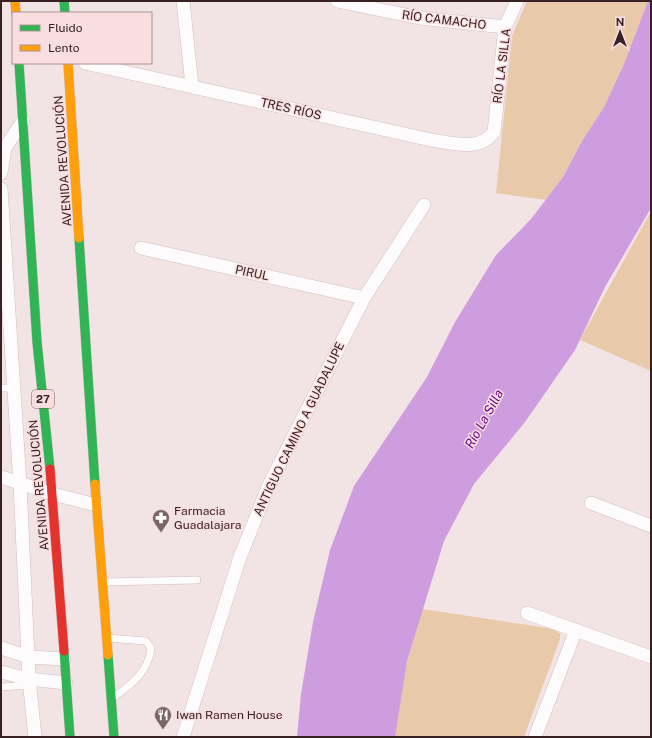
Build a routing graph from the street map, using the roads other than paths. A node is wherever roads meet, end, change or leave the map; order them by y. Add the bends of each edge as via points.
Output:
1 (15, 1) edge
2 (64, 1) edge
3 (183, 1) edge
4 (337, 1) edge
5 (517, 1) edge
6 (16, 12) edge
7 (65, 12) edge
8 (505, 27) junction
9 (19, 64) edge
10 (68, 64) edge
11 (90, 64) edge
12 (192, 86) junction
13 (23, 121) junction
14 (494, 132) joint
15 (3, 148) edge
16 (1, 173) edge
17 (1, 189) edge
18 (424, 205) dead end
19 (141, 248) dead end
20 (364, 298) junction
21 (7, 388) edge
22 (1, 477) edge
23 (20, 484) junction
24 (53, 494) junction
25 (591, 503) dead end
26 (96, 505) junction
27 (651, 526) edge
28 (197, 580) dead end
29 (102, 582) junction
30 (527, 612) dead end
31 (576, 630) junction
32 (106, 638) junction
33 (1, 648) edge
34 (29, 656) junction
35 (651, 658) edge
36 (64, 660) junction
37 (1, 672) edge
38 (30, 682) junction
39 (66, 683) junction
40 (1, 687) edge
41 (110, 700) junction
42 (35, 737) edge
43 (70, 737) edge
44 (114, 737) edge
45 (183, 737) edge
46 (535, 737) edge

1 - 6 main road
2 - 7 main road
3 - 12 street
4 - 8 street, RÍO CAMACHO via 420,18
5 - 8 street, RÍO LA SILLA
8 - 14 street, RÍO LA SILLA
9 - 13 main road, AVENIDA REVOLUCIÓN / 27
10 - 26 main road, AVENIDA REVOLUCIÓN
11 - 12 street, TRES RÍOS
12 - 14 street, TRES RÍOS via 431,140 470,145 482,143
13 - 15 street
13 - 24 main road, AVENIDA REVOLUCIÓN / 27 via 37,342
15 - 16 street
17 - 21 street
18 - 20 street, ANTIGUO CAMINO A GUADALUPE
19 - 20 street, PIRUL
20 - 45 street, ANTIGUO CAMINO A GUADALUPE via 269,485 243,550
21 - 23 street
22 - 23 street
23 - 24 street
23 - 34 street
24 - 26 street
24 - 36 main road, AVENIDA REVOLUCIÓN / 27
25 - 27 street
26 - 29 main road, AVENIDA REVOLUCIÓN
28 - 29 lane
29 - 32 main road, AVENIDA REVOLUCIÓN
30 - 31 street
31 - 35 street
31 - 46 street
32 - 41 main road, AVENIDA REVOLUCIÓN
32 - 41 lane via 146,641 151,648 139,677
33 - 34 street
34 - 36 street
34 - 38 street
36 - 39 main road, AVENIDA REVOLUCIÓN / 27
37 - 38 street
38 - 39 street
38 - 40 lane
38 - 42 street
39 - 43 main road, AVENIDA REVOLUCIÓN / 27
41 - 44 main road, AVENIDA REVOLUCIÓN

